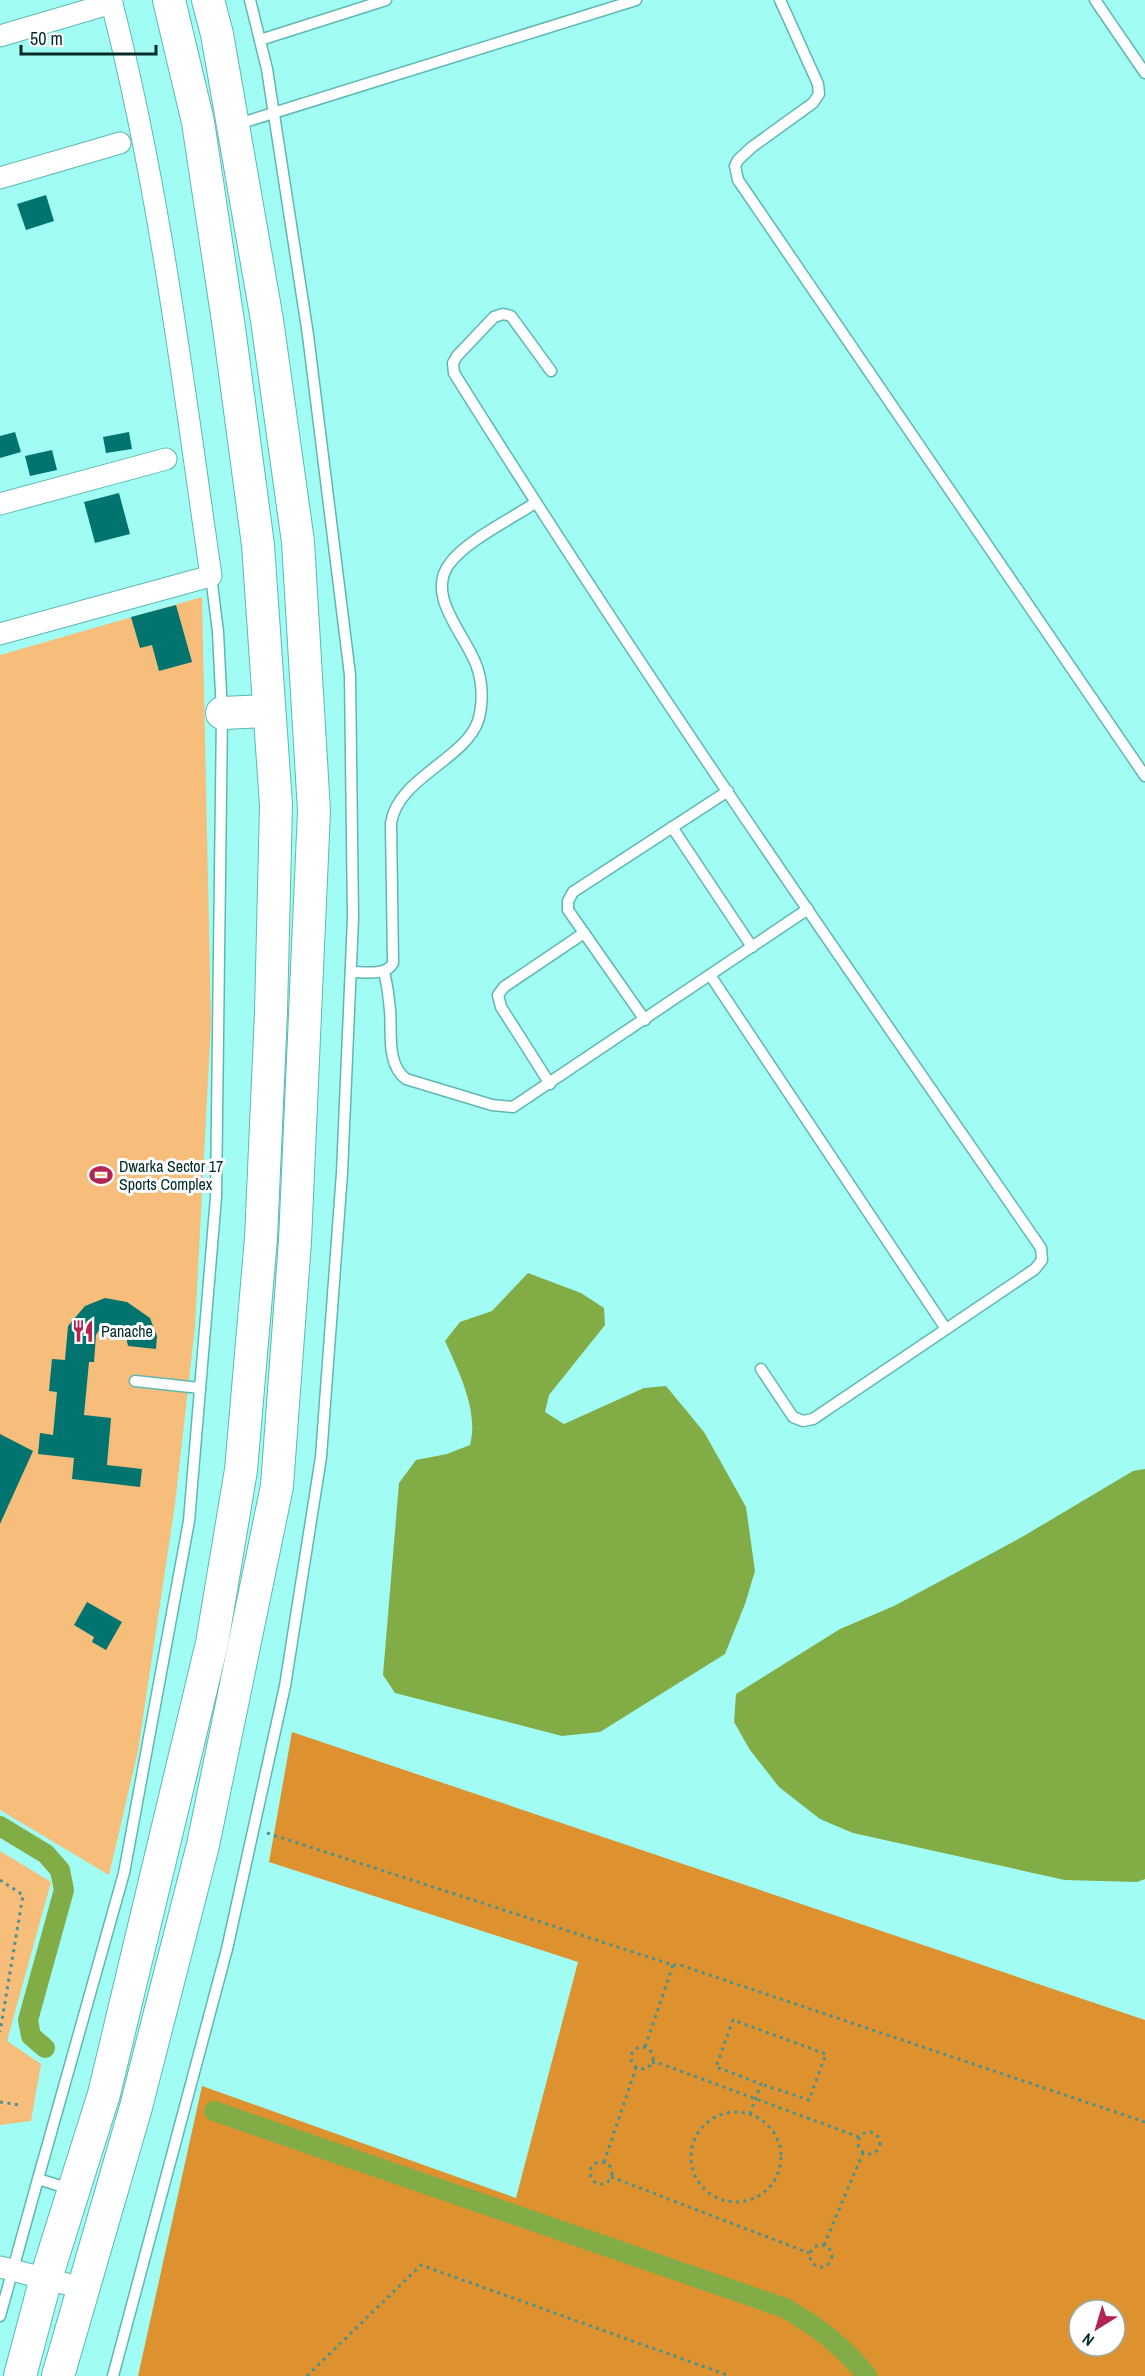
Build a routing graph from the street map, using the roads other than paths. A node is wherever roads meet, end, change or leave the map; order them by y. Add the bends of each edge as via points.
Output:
1 (169, 0) edge
2 (208, 0) edge
3 (250, 0) edge
4 (386, 0) edge
5 (636, 0) edge
6 (780, 0) edge
7 (1095, 0) edge
8 (111, 1) edge
9 (0, 36) edge
10 (260, 40) junction
11 (1145, 73) edge
12 (274, 112) junction
13 (233, 125) junction
14 (120, 143) dead end
15 (0, 178) edge
16 (551, 371) dead end
17 (166, 459) dead end
18 (535, 503) junction
19 (0, 504) edge
20 (211, 576) junction
21 (0, 634) edge
22 (269, 711) junction
23 (222, 713) junction
24 (1145, 776) edge
25 (728, 791) junction
26 (672, 827) junction
27 (808, 909) junction
28 (584, 933) junction
29 (752, 947) junction
30 (384, 971) junction
31 (351, 972) junction
32 (710, 975) junction
33 (645, 1020) junction
34 (550, 1084) junction
35 (946, 1329) junction
36 (761, 1369) dead end
37 (135, 1381) dead end
38 (200, 1388) junction
39 (38, 2179) junction
40 (74, 2190) junction
41 (6, 2269) edge
42 (46, 2278) junction
43 (82, 2288) junction
44 (0, 2316) edge
45 (20, 2376) edge
46 (58, 2376) edge
47 (113, 2376) edge

1 - 22 main road via 198,122 229,328 258,545
2 - 13 main road
3 - 10 lane
4 - 10 lane
5 - 12 lane
6 - 24 lane via 819,94 813,103 744,153 735,166 738,180
7 - 11 lane
8 - 9 street
8 - 20 street via 143,138 170,286
10 - 12 lane
12 - 13 lane
12 - 31 lane via 308,335 350,675
13 - 43 main road via 267,320 298,542 313,799 294,1252 275,1497 203,1845 136,2107
14 - 15 street
16 - 18 lane via 511,316 503,314 494,317 453,363 454,373
17 - 19 street
18 - 25 lane
18 - 30 lane via 463,550 444,572 442,594 477,667 481,700 470,735 409,790 392,815 393,963
20 - 21 street
20 - 23 lane
22 - 23 main road
22 - 40 main road via 276,805 272,1012 261,1238 241,1470 207,1666 104,2094
23 - 38 lane via 216,1197
25 - 26 lane
25 - 27 lane
26 - 28 lane via 573,892 568,910
26 - 29 lane
27 - 29 lane
27 - 35 lane via 1041,1248 1042,1260 1035,1269
28 - 33 lane
28 - 34 lane via 498,995 501,1007
29 - 32 lane
30 - 31 lane
30 - 34 lane via 392,1049 400,1074 504,1107 521,1104
31 - 47 lane via 342,1173 321,1457 285,1686 227,1949
32 - 33 lane
32 - 35 lane
33 - 34 lane
35 - 36 lane via 813,1419 802,1421 793,1417
37 - 38 lane
38 - 39 lane via 189,1521 124,1873
39 - 40 lane
39 - 41 lane
40 - 42 main road
41 - 42 street
41 - 44 lane
42 - 43 street
42 - 45 main road
43 - 46 main road

